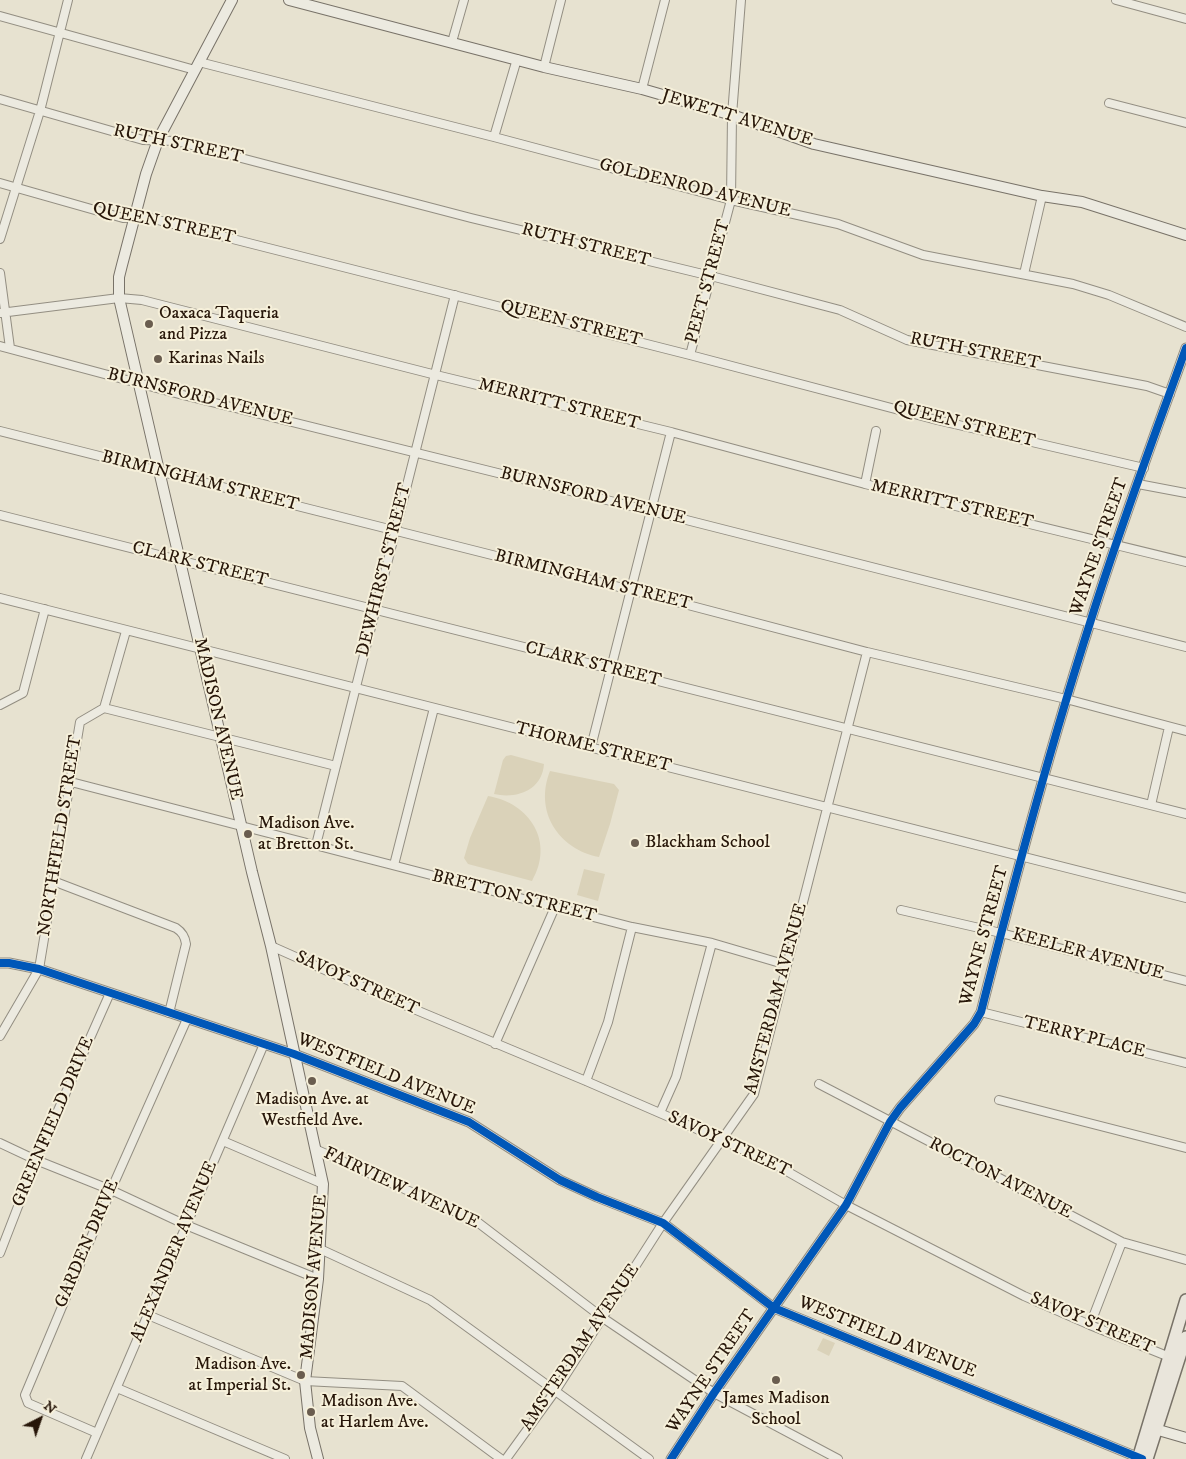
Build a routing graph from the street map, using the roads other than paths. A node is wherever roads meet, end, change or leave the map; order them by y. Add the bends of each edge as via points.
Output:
1 (68, 0) edge
2 (232, 0) edge
3 (288, 0) edge
4 (464, 0) edge
5 (561, 0) edge
6 (665, 0) edge
7 (742, 0) edge
8 (1116, 0) edge
9 (0, 16) edge
10 (1186, 19) edge
11 (59, 33) junction
12 (452, 42) junction
13 (517, 59) junction
14 (197, 66) junction
15 (544, 67) junction
16 (642, 89) junction
17 (0, 99) edge
18 (1109, 103) dead end
19 (40, 111) junction
20 (732, 115) junction
21 (1186, 123) edge
22 (494, 137) junction
23 (158, 140) junction
24 (0, 183) edge
25 (15, 187) junction
26 (1042, 196) junction
27 (731, 200) junction
28 (134, 218) junction
29 (1186, 235) edge
30 (0, 240) edge
31 (0, 273) edge
32 (1024, 274) junction
33 (711, 276) junction
34 (455, 295) junction
35 (120, 298) junction
36 (3, 313) edge
37 (1186, 327) edge
38 (0, 346) edge
39 (10, 348) junction
40 (1186, 348) edge
41 (690, 355) junction
42 (436, 375) junction
43 (139, 383) junction
44 (1170, 394) junction
45 (0, 431) edge
46 (876, 431) dead end
47 (671, 432) junction
48 (415, 453) junction
49 (1144, 468) junction
50 (160, 472) junction
51 (865, 484) junction
52 (1138, 484) junction
53 (1186, 493) edge
54 (651, 511) junction
55 (0, 515) edge
56 (395, 531) junction
57 (1116, 544) junction
58 (180, 560) junction
59 (1186, 562) edge
60 (631, 590) junction
61 (0, 598) edge
62 (45, 610) junction
63 (375, 610) junction
64 (1090, 623) junction
65 (126, 631) junction
66 (1186, 647) edge
67 (201, 649) junction
68 (867, 652) junction
69 (611, 669) junction
70 (355, 688) junction
71 (1066, 699) junction
72 (0, 705) edge
73 (104, 708) junction
74 (434, 708) junction
75 (1170, 727) junction
76 (847, 729) junction
77 (1186, 731) edge
78 (221, 737) junction
79 (591, 747) junction
80 (336, 766) junction
81 (1044, 778) junction
82 (71, 782) junction
83 (1151, 805) junction
84 (827, 807) junction
85 (1186, 814) edge
86 (241, 826) junction
87 (316, 845) junction
88 (1021, 856) junction
89 (394, 865) junction
90 (53, 880) junction
91 (1186, 898) edge
92 (555, 907) junction
93 (901, 910) dead end
94 (632, 927) junction
95 (1001, 933) junction
96 (712, 943) junction
97 (271, 946) junction
98 (0, 964) edge
99 (787, 965) junction
100 (39, 969) junction
101 (1186, 981) edge
102 (110, 993) junction
103 (981, 1012) junction
104 (169, 1013) junction
105 (187, 1018) junction
106 (0, 1036) edge
107 (264, 1044) junction
108 (495, 1044) junction
109 (294, 1054) junction
110 (1186, 1064) edge
111 (586, 1081) junction
112 (819, 1084) dead end
113 (999, 1100) dead end
114 (660, 1113) junction
115 (890, 1122) junction
116 (722, 1140) junction
117 (223, 1141) junction
118 (0, 1143) edge
119 (1186, 1148) edge
120 (315, 1149) junction
121 (36, 1160) junction
122 (323, 1184) junction
123 (111, 1190) junction
124 (846, 1205) junction
125 (663, 1223) junction
126 (186, 1225) junction
127 (1122, 1242) junction
128 (320, 1249) junction
129 (0, 1253) edge
130 (1186, 1260) edge
131 (318, 1279) junction
132 (1186, 1300) edge
133 (774, 1308) junction
134 (148, 1315) junction
135 (603, 1318) junction
136 (1090, 1325) junction
137 (1186, 1337) edge
138 (1173, 1358) junction
139 (305, 1380) junction
140 (117, 1388) junction
141 (556, 1390) junction
142 (714, 1393) junction
143 (1152, 1428) junction
144 (97, 1433) junction
145 (1186, 1438) edge
146 (86, 1459) edge
147 (285, 1459) edge
148 (318, 1459) edge
149 (501, 1459) edge
150 (506, 1459) edge
151 (649, 1459) edge
152 (671, 1459) edge
153 (838, 1459) edge
154 (1141, 1459) edge

1 - 11 street
2 - 14 main road, MADISON AVENUE
3 - 12 main road, JEWETT AVENUE
4 - 12 street
5 - 15 street
6 - 16 street
7 - 20 street, PEET STREET
8 - 10 street
9 - 11 street, GOLDENROD AVENUE
11 - 14 street, GOLDENROD AVENUE
11 - 19 street
12 - 13 main road, JEWETT AVENUE
13 - 15 main road, JEWETT AVENUE
13 - 22 street
14 - 22 street, GOLDENROD AVENUE
14 - 23 main road, MADISON AVENUE
15 - 16 main road, JEWETT AVENUE
16 - 20 main road, JEWETT AVENUE
17 - 19 street, RUTH STREET
18 - 21 street
19 - 23 street, RUTH STREET via 143,140
19 - 25 street
20 - 26 main road, JEWETT AVENUE via 814,144
20 - 27 street, PEET STREET
22 - 27 street, GOLDENROD AVENUE
23 - 28 main road, MADISON AVENUE
23 - 33 street, RUTH STREET via 176,141
24 - 25 street, QUEEN STREET
25 - 28 street, QUEEN STREET via 123,218
25 - 30 street
26 - 29 main road, JEWETT AVENUE via 1082,202
26 - 32 street
27 - 32 street, GOLDENROD AVENUE via 838,224 923,255
27 - 33 street, PEET STREET
28 - 34 street, QUEEN STREET via 146,217
28 - 35 main road, MADISON AVENUE via 119,278
31 - 36 street
32 - 37 street, GOLDENROD AVENUE via 1109,295
33 - 41 street, PEET STREET
33 - 44 street, RUTH STREET via 840,310 907,340 1147,386
34 - 41 street, QUEEN STREET
34 - 42 street, DEWHIRST STREET
35 - 36 street, MERRITT STREET
35 - 42 street, MERRITT STREET via 142,300
35 - 43 main road, MADISON AVENUE
36 - 39 street
38 - 39 street, BURNSFORD AVENUE
39 - 43 street, BURNSFORD AVENUE
40 - 44 street, WAYNE STREET
41 - 49 street, QUEEN STREET via 937,420
42 - 47 street, MERRITT STREET
42 - 48 street, DEWHIRST STREET
43 - 48 street, BURNSFORD AVENUE
43 - 50 main road, MADISON AVENUE
44 - 49 street, WAYNE STREET
45 - 50 street, BIRMINGHAM STREET
46 - 51 street
47 - 51 street, MERRITT STREET
47 - 54 street
48 - 54 street, BURNSFORD AVENUE
48 - 56 street, DEWHIRST STREET
49 - 52 street, WAYNE STREET
50 - 56 street, BIRMINGHAM STREET
50 - 58 main road, MADISON AVENUE
51 - 57 street, MERRITT STREET
52 - 53 street
52 - 57 street, WAYNE STREET
54 - 60 street
54 - 64 street, BURNSFORD AVENUE
55 - 58 street, CLARK STREET
56 - 60 street, BIRMINGHAM STREET
56 - 63 street, DEWHIRST STREET
57 - 59 street, MERRITT STREET
57 - 64 street, WAYNE STREET
58 - 63 street, CLARK STREET
58 - 67 main road, MADISON AVENUE
60 - 68 street, BIRMINGHAM STREET
60 - 69 street
61 - 62 street, THORME STREET
62 - 65 street, THORME STREET
62 - 72 street via 23,694
63 - 69 street, CLARK STREET
63 - 70 street, DEWHIRST STREET
64 - 66 street, BURNSFORD AVENUE
64 - 71 street, WAYNE STREET
65 - 67 street, THORME STREET
65 - 73 street
67 - 70 street, THORME STREET
67 - 78 main road, MADISON AVENUE
68 - 71 street, BIRMINGHAM STREET
68 - 76 street, AMSTERDAM AVENUE
69 - 76 street, CLARK STREET
69 - 79 street
70 - 74 street, THORME STREET
70 - 80 street, DEWHIRST STREET
71 - 75 street, BIRMINGHAM STREET
71 - 81 street, WAYNE STREET
73 - 78 street
73 - 82 street, NORTHFIELD STREET via 80,722
74 - 79 street, THORME STREET
74 - 89 street
75 - 77 street, BIRMINGHAM STREET
75 - 83 street
76 - 81 street, CLARK STREET
76 - 84 street, AMSTERDAM AVENUE
78 - 80 street
78 - 86 main road, MADISON AVENUE
79 - 84 street, THORME STREET
80 - 87 street, DEWHIRST STREET
81 - 83 street, CLARK STREET
81 - 88 street, WAYNE STREET
82 - 86 street, BRETTON STREET
82 - 90 street, NORTHFIELD STREET
83 - 85 street, CLARK STREET
84 - 88 street, THORME STREET
84 - 99 street, AMSTERDAM AVENUE
86 - 87 street, BRETTON STREET
86 - 97 main road, MADISON AVENUE
87 - 89 street, BRETTON STREET
88 - 91 street, THORME STREET
88 - 95 street, WAYNE STREET
89 - 92 street, BRETTON STREET
90 - 100 street, NORTHFIELD STREET
90 - 104 street via 180,931 186,944
92 - 94 street, BRETTON STREET
92 - 108 street
93 - 95 street, KEELER AVENUE
94 - 96 street, BRETTON STREET
94 - 111 street via 608,1022
95 - 101 street, KEELER AVENUE
95 - 103 street, WAYNE STREET
96 - 99 street, BRETTON STREET
96 - 114 street via 676,1077
97 - 108 street, SAVOY STREET
97 - 109 main road, MADISON AVENUE
98 - 100 street, WESTFIELD AVENUE
99 - 116 street, AMSTERDAM AVENUE via 754,1094
100 - 102 street, WESTFIELD AVENUE
100 - 106 street
102 - 104 street, WESTFIELD AVENUE
102 - 121 street, GREENFIELD DRIVE
103 - 110 street, TERRY PLACE
103 - 115 street, WAYNE STREET
104 - 105 street, WESTFIELD AVENUE
105 - 107 street, WESTFIELD AVENUE
105 - 123 street, GARDEN DRIVE
107 - 109 street, WESTFIELD AVENUE
107 - 117 street, ALEXANDER AVENUE
108 - 111 street, SAVOY STREET
109 - 120 main road, MADISON AVENUE
109 - 125 street, WESTFIELD AVENUE via 469,1122 560,1180
111 - 114 street, SAVOY STREET
112 - 115 street, ROCTON AVENUE
113 - 119 street
114 - 116 street, SAVOY STREET
115 - 124 street, WAYNE STREET
115 - 127 street, ROCTON AVENUE
116 - 124 street, SAVOY STREET via 776,1164
116 - 125 street, AMSTERDAM AVENUE
117 - 122 street
117 - 126 street, ALEXANDER AVENUE
118 - 121 street
120 - 122 main road, MADISON AVENUE
120 - 135 street, FAIRVIEW AVENUE via 476,1220
121 - 123 street
121 - 129 street, GREENFIELD DRIVE
122 - 128 main road, MADISON AVENUE
123 - 126 street
123 - 144 street, GARDEN DRIVE via 25,1395 28,1403
124 - 133 street, WAYNE STREET
124 - 136 street, SAVOY STREET via 1024,1296
125 - 133 street, WESTFIELD AVENUE
125 - 135 street, AMSTERDAM AVENUE
126 - 131 street
126 - 134 street, ALEXANDER AVENUE
127 - 130 street, ROCTON AVENUE
127 - 136 street
128 - 131 main road, MADISON AVENUE
128 - 141 street via 430,1300
131 - 139 main road, MADISON AVENUE
132 - 138 main road
133 - 142 street, WAYNE STREET
133 - 154 street, WESTFIELD AVENUE
134 - 139 street
134 - 140 street, ALEXANDER AVENUE
135 - 141 street, AMSTERDAM AVENUE
135 - 142 street, FAIRVIEW AVENUE
136 - 138 street, SAVOY STREET
137 - 138 main road
138 - 143 main road
139 - 148 main road, MADISON AVENUE via 310,1428
139 - 149 street via 402,1386
140 - 144 street, ALEXANDER AVENUE
140 - 147 street
141 - 150 street, AMSTERDAM AVENUE
141 - 151 street
142 - 152 street, WAYNE STREET
142 - 153 street, FAIRVIEW AVENUE
143 - 145 main road
143 - 154 main road
144 - 146 street, ALEXANDER AVENUE

